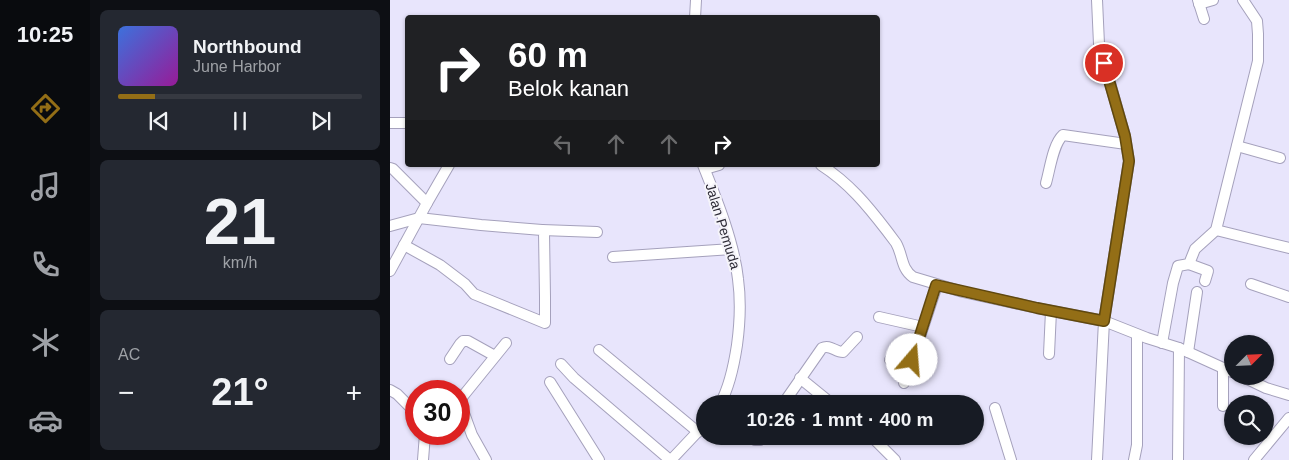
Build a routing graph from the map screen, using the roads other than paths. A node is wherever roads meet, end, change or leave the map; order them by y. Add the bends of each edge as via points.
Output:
1 (696, 0) edge
2 (1096, 0) edge
3 (1213, 0) edge
4 (1243, 0) edge
5 (1199, 2) edge
6 (695, 15) edge
7 (1204, 19) dead end
8 (390, 123) edge
9 (405, 123) edge
10 (1126, 144) junction
11 (1237, 146) junction
12 (1280, 158) dead end
13 (448, 167) edge
14 (704, 167) edge
15 (824, 167) edge
16 (390, 168) edge
17 (1046, 183) dead end
18 (427, 203) junction
19 (419, 218) junction
20 (390, 226) edge
21 (542, 230) junction
22 (1216, 230) junction
23 (598, 232) dead end
24 (404, 245) junction
25 (1289, 248) edge
26 (732, 249) junction
27 (613, 257) dead end
28 (1189, 264) junction
29 (390, 271) edge
30 (1205, 280) dead end
31 (1252, 284) dead end
32 (936, 285) junction
33 (1198, 292) dead end
34 (1289, 296) edge
35 (1051, 311) junction
36 (879, 317) dead end
37 (1104, 321) junction
38 (923, 327) junction
39 (1137, 334) junction
40 (857, 337) dead end
41 (506, 343) dead end
42 (1162, 343) junction
43 (600, 350) dead end
44 (1184, 350) junction
45 (1049, 354) dead end
46 (496, 356) junction
47 (450, 359) dead end
48 (890, 360) dead end
49 (562, 364) dead end
50 (911, 364) junction
51 (1224, 368) edge
52 (800, 378) junction
53 (550, 382) dead end
54 (904, 383) dead end
55 (1226, 385) edge
56 (1260, 385) edge
57 (470, 388) edge
58 (390, 390) edge
59 (724, 395) edge
60 (789, 395) edge
61 (821, 395) edge
62 (1289, 395) edge
63 (405, 402) edge
64 (1223, 406) dead end
65 (994, 408) dead end
66 (1289, 418) edge
67 (470, 430) edge
68 (696, 430) edge
69 (696, 434) edge
70 (424, 445) edge
71 (880, 445) edge
72 (423, 460) edge
73 (486, 460) edge
74 (599, 460) edge
75 (671, 460) edge
76 (895, 460) edge
77 (1011, 460) edge
78 (1097, 460) edge
79 (1134, 460) edge
80 (1178, 460) edge
81 (1254, 460) edge

1 - 6 street
2 - 10 street via 1099,44
3 - 5 street
4 - 11 street via 1256,21 1258,61
5 - 7 street
8 - 9 street
10 - 17 street via 1063,135 1056,145
10 - 37 street via 1129,161
11 - 12 street
11 - 22 street
13 - 18 street
14 - 26 street, Jalan Pemuda
15 - 32 street via 854,190 874,213 896,244 910,275
16 - 18 street
18 - 19 street
19 - 20 street
19 - 21 street
19 - 24 street
21 - 23 street
21 - 24 street via 545,323 474,294 440,264
22 - 25 street
22 - 28 street via 1196,249
24 - 29 street
26 - 27 street
26 - 59 street, Jalan Pemuda via 740,310 734,365
28 - 30 street via 1208,272
28 - 42 street via 1181,264 1178,268
31 - 34 street
32 - 35 street
32 - 38 street
33 - 44 street
35 - 37 street
35 - 45 street
36 - 38 street
37 - 39 street
37 - 78 street
38 - 50 street
39 - 42 street
39 - 79 street via 1137,445
40 - 52 street via 843,352 826,346 822,348
41 - 46 street
42 - 44 street
43 - 68 street
44 - 51 street
44 - 80 street
46 - 47 street via 463,341
46 - 57 street
48 - 50 street
49 - 75 street via 574,378
50 - 54 street
52 - 60 street
52 - 61 street
53 - 74 street
55 - 64 street
56 - 62 street
58 - 63 street
65 - 77 street
66 - 81 street
67 - 73 street
69 - 75 street
70 - 72 street
71 - 76 street

